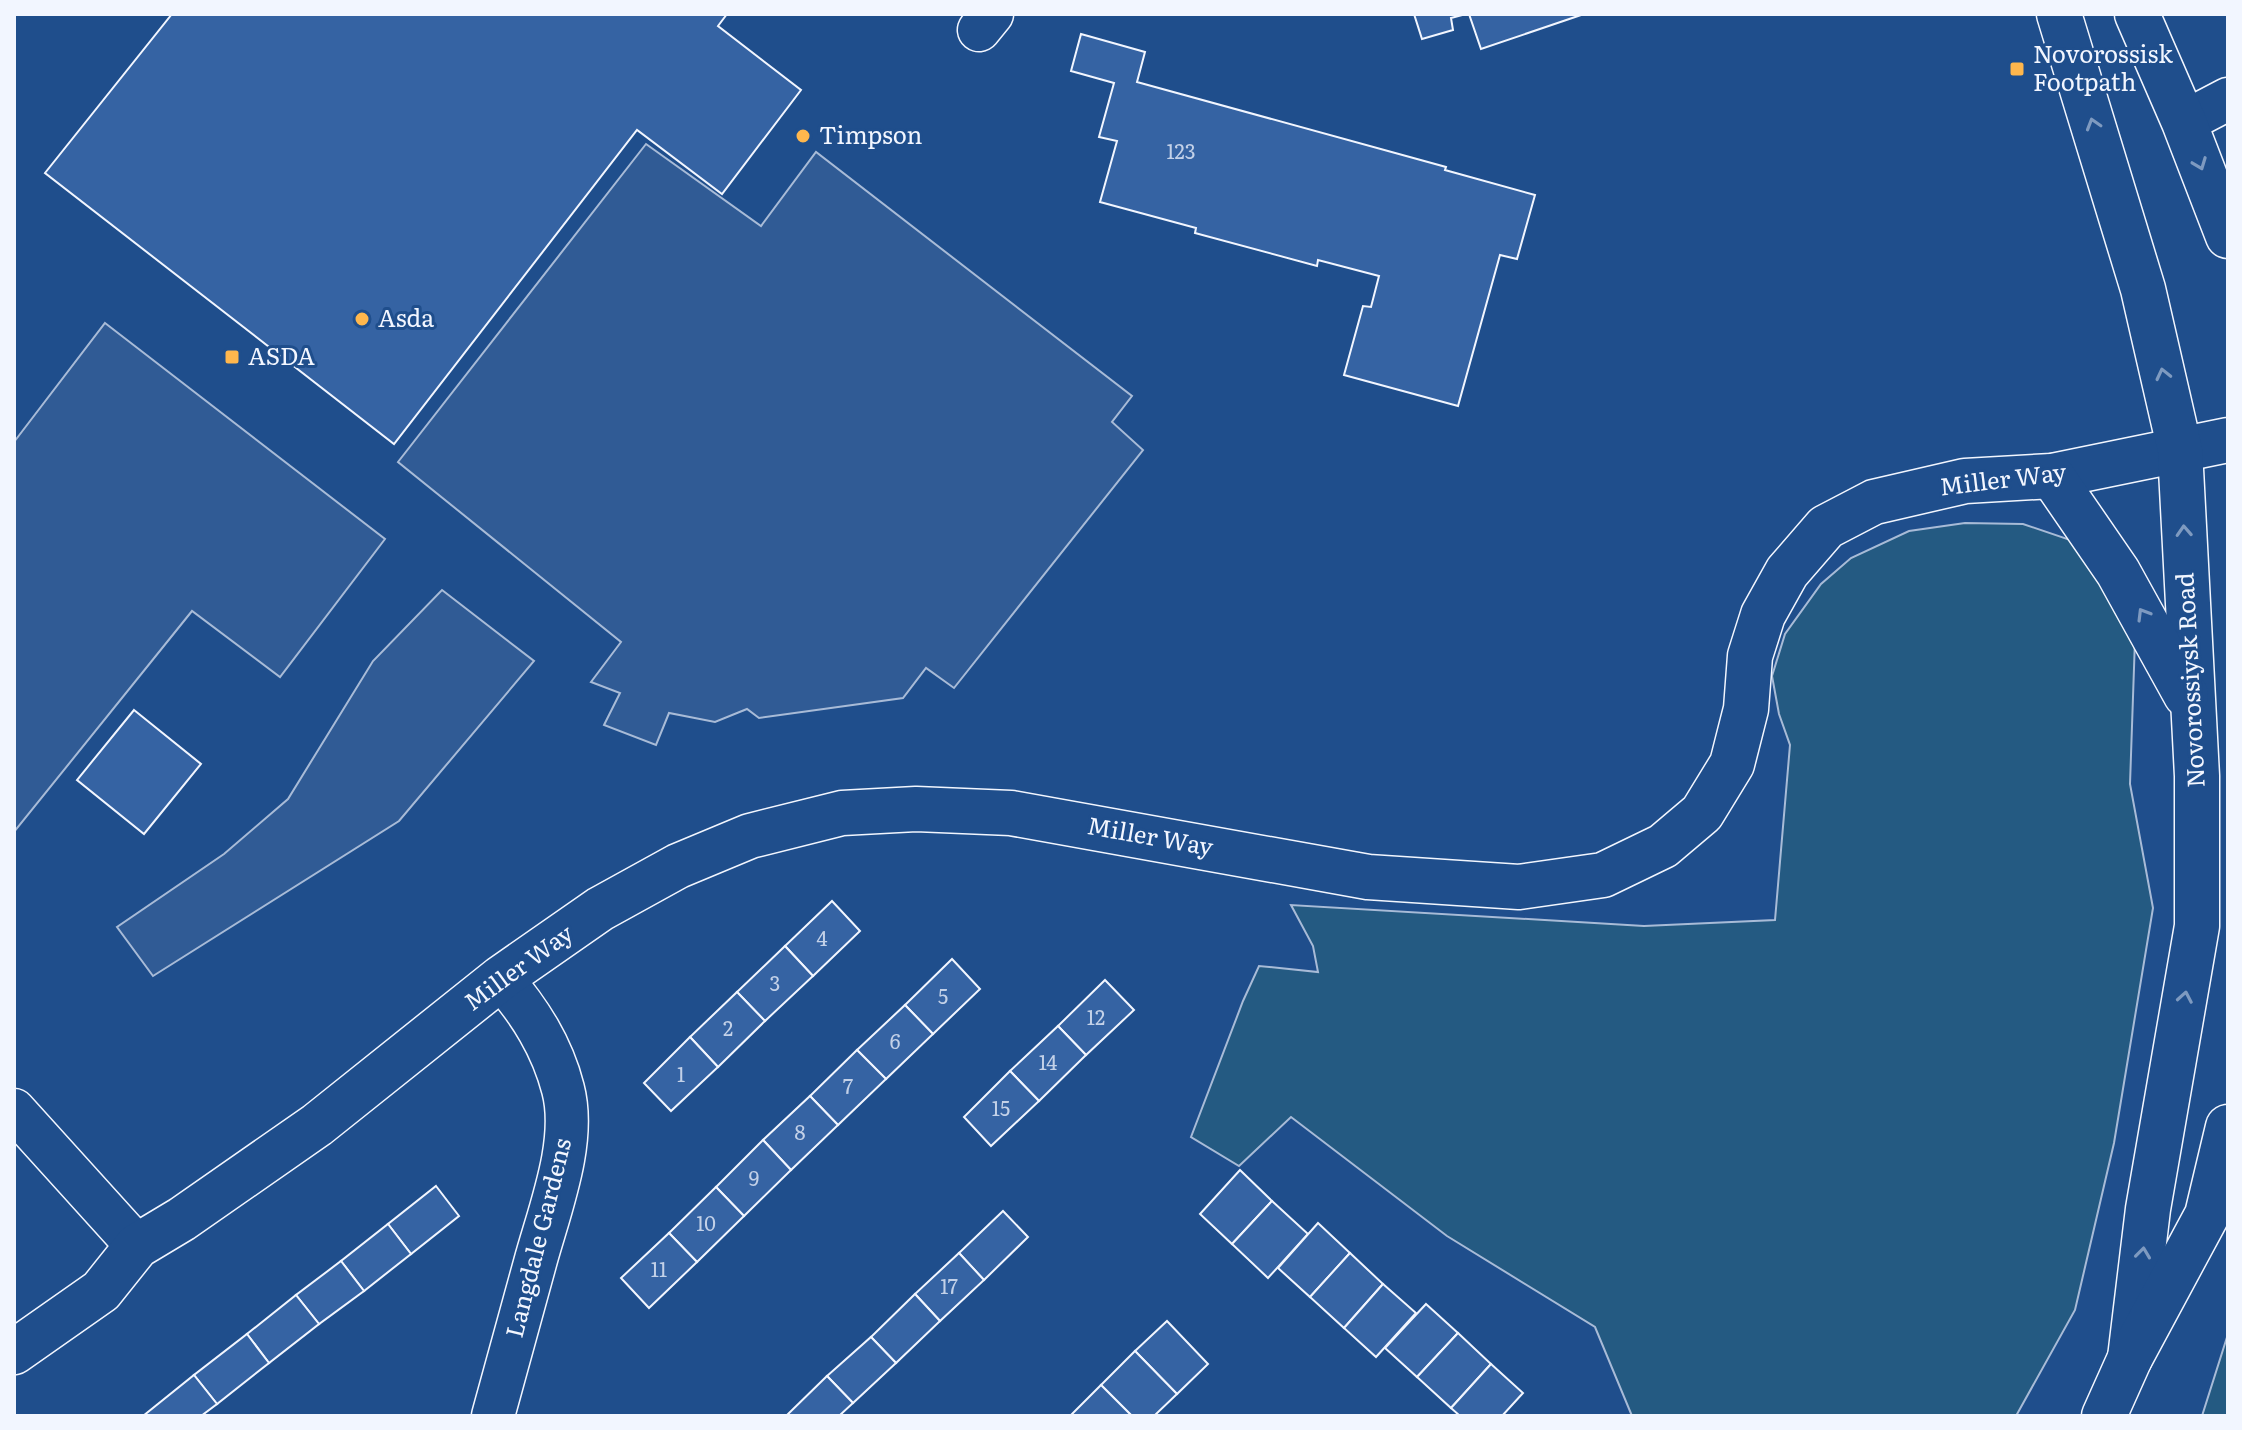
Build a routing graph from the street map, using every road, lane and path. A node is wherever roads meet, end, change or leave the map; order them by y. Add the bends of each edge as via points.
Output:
1 (2059, 14) edge
2 (2137, 14) edge
3 (2228, 99) edge
4 (2184, 122) junction
5 (2228, 236) edge
6 (2228, 440) edge
7 (2180, 450) junction
8 (2052, 476) junction
9 (2193, 707) junction
10 (2212, 777) edge
11 (501, 978) junction
12 (14, 1110) edge
13 (2228, 1127) edge
14 (137, 1246) junction
15 (14, 1352) edge
16 (2130, 1358) junction
17 (493, 1416) edge
18 (2104, 1416) edge

7 -> 1 street, Novorossiysk Road via 2143,289
2 - 4 street
3 - 4 street
4 -> 5 street
6 - 7 street, Miller Way
7 - 8 street, Miller Way
9 -> 7 street, Novorossiysk Road
9 -> 8 street via 2118,572
8 - 11 street, Miller Way via 1965,481 1874,502 1826,527 1787,572 1763,615 1750,656 1746,709 1732,764 1702,813 1663,846 1603,875 1519,887 1368,877 1011,813 842,813 750,836 678,866 600,909
9 - 10 street, Novorossiysk Road
16 -> 10 street, Novorossiysk Road via 2148,1209 2197,926
11 - 14 street, Miller Way via 317,1125
11 - 17 street, Langdale Gardens via 550,1048 564,1092 567,1126 559,1179
12 - 14 street
13 - 16 street, Novorossiysk Road via 2207,1215
14 - 15 street, Miller Way via 101,1291
16 - 18 street, Novorossiysk Road

